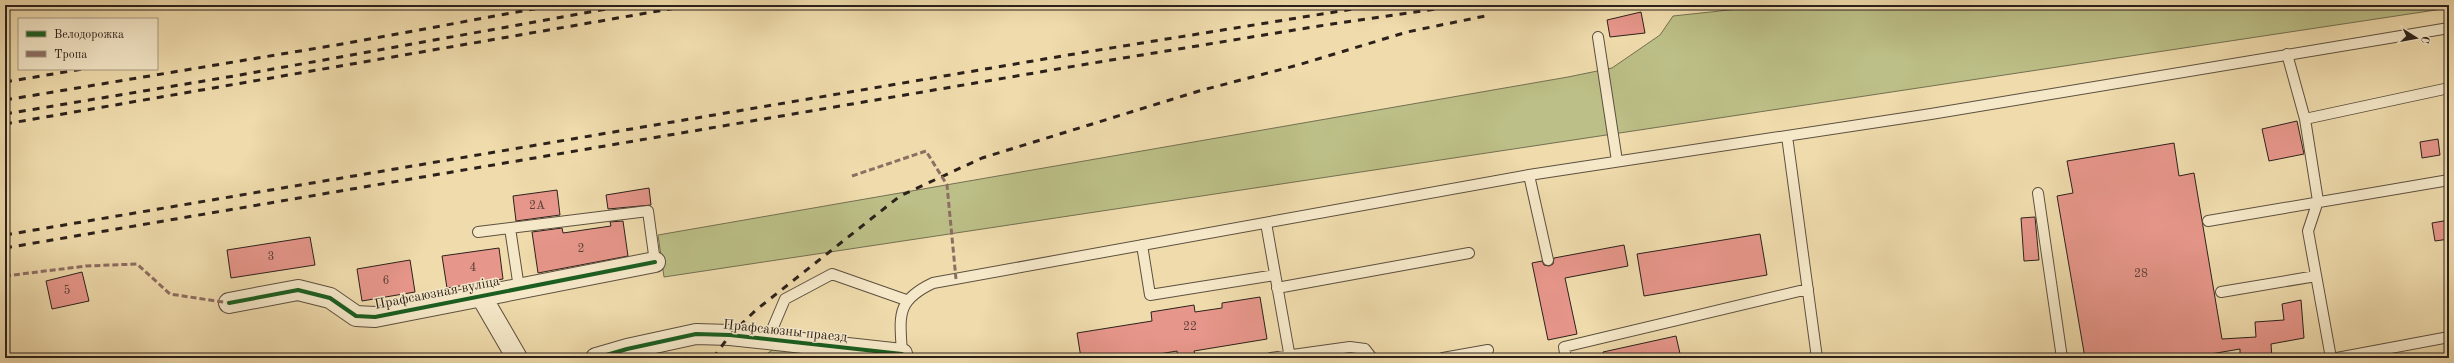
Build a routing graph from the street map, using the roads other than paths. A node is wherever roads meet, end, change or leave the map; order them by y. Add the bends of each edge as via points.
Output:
1 (2449, 28) edge
2 (1598, 37) dead end
3 (2287, 54) junction
4 (2449, 88) edge
5 (2305, 119) junction
6 (1787, 136) junction
7 (1617, 161) junction
8 (1529, 175) junction
9 (2449, 180) edge
10 (2038, 193) dead end
11 (2318, 202) junction
12 (2208, 221) dead end
13 (1266, 223) junction
14 (510, 228) junction
15 (478, 232) dead end
16 (1142, 245) junction
17 (1469, 253) dead end
18 (1548, 260) dead end
19 (655, 262) joint
20 (1275, 275) junction
21 (2316, 276) junction
22 (519, 288) junction
23 (1278, 288) junction
24 (1808, 289) junction
25 (2221, 292) dead end
26 (481, 296) junction
27 (906, 300) junction
28 (229, 303) dead end
29 (2449, 337) edge
30 (768, 339) junction
31 (1488, 350) dead end
32 (647, 351) edge
33 (2367, 355) edge
34 (902, 356) edge
35 (1290, 356) edge
36 (517, 358) edge
37 (596, 358) edge
38 (1271, 358) edge
39 (1372, 358) edge
40 (1443, 358) edge
41 (1566, 358) edge
42 (1817, 358) edge
43 (2062, 358) edge
44 (2331, 358) edge
45 (2337, 358) edge

1 - 3 lane
2 - 7 lane
3 - 5 lane
3 - 6 lane
4 - 5 lane
5 - 11 lane
6 - 7 lane
6 - 24 lane
7 - 8 lane
8 - 13 lane
8 - 18 lane
9 - 11 lane
10 - 43 lane
11 - 12 lane
11 - 21 lane via 2308,231
13 - 16 lane
13 - 20 lane
14 - 15 lane
14 - 19 lane via 648,211
14 - 22 lane
16 - 20 lane via 1150,295
16 - 27 lane via 933,283
17 - 23 lane
19 - 22 street, Прафсаюзная вуліца
20 - 23 lane
21 - 25 lane
21 - 44 lane
22 - 26 street, Прафсаюзная вуліца
23 - 35 lane
24 - 41 lane via 1563,342
24 - 42 lane
26 - 28 street, Прафсаюзная вуліца via 376,317 356,316 330,298 298,290
26 - 36 street, Прафсаюзная вуліца
27 - 30 lane via 832,274 785,298
27 - 34 lane via 900,320
29 - 33 lane
30 - 32 street, Прафсаюзны праезд via 696,334
30 - 34 street, Прафсаюзны праезд
31 - 40 lane
32 - 37 street, Прафсаюзны праезд
33 - 45 lane
35 - 38 lane
35 - 39 lane via 1350,346 1365,349

